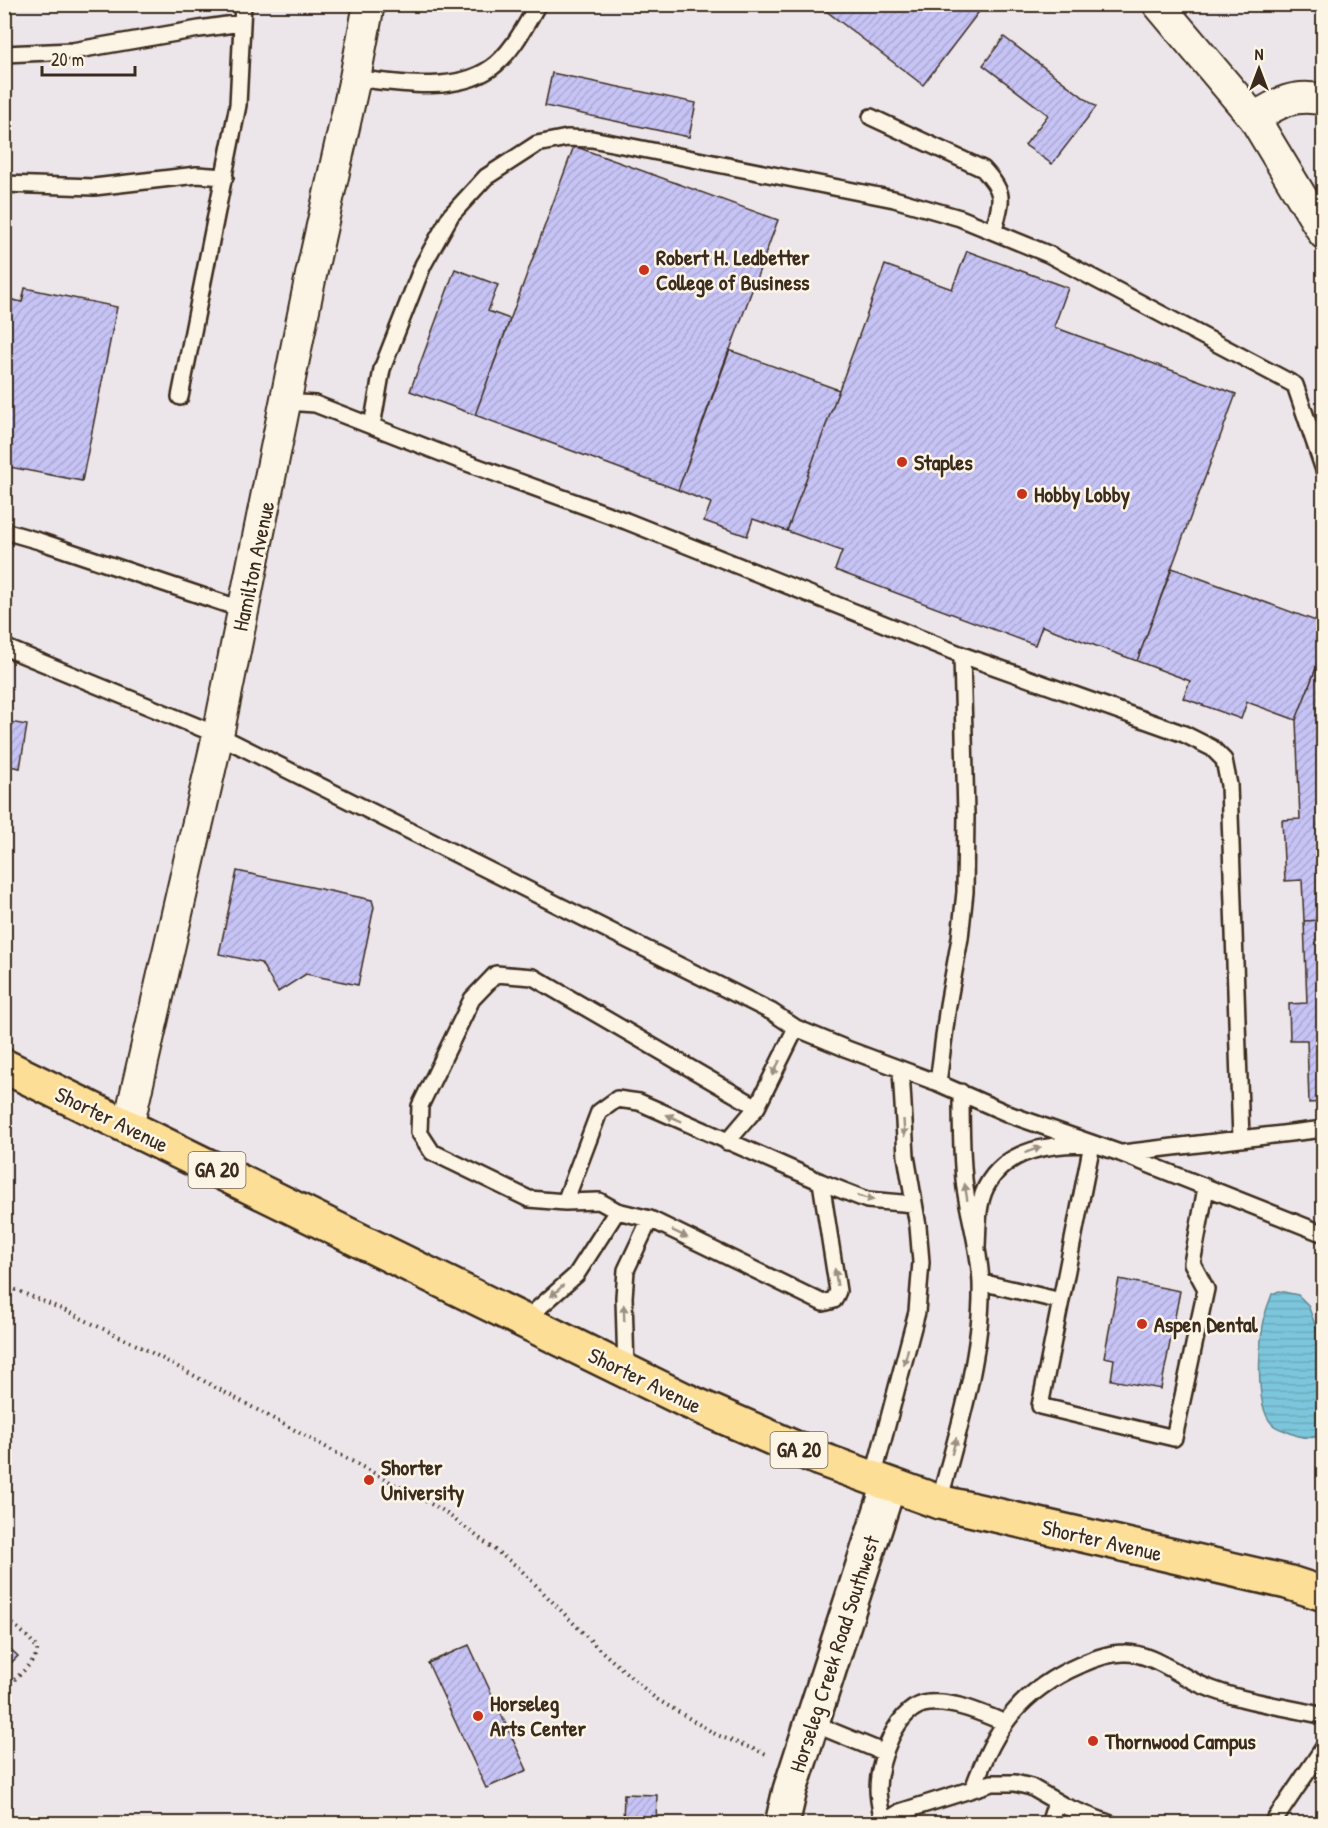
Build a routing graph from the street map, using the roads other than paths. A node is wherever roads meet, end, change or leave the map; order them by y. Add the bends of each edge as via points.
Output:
1 (243, 4) edge
2 (369, 4) edge
3 (538, 4) edge
4 (1158, 4) edge
5 (242, 23) junction
6 (4, 54) edge
7 (355, 78) junction
8 (1323, 99) edge
9 (871, 117) dead end
10 (1254, 118) junction
11 (225, 177) junction
12 (4, 184) edge
13 (994, 231) junction
14 (1323, 234) edge
15 (180, 396) dead end
16 (286, 402) junction
17 (372, 426) junction
18 (1323, 470) edge
19 (4, 531) edge
20 (244, 610) junction
21 (4, 647) edge
22 (962, 655) junction
23 (218, 735) junction
24 (796, 1028) junction
25 (4, 1066) edge
26 (901, 1070) junction
27 (938, 1083) junction
28 (961, 1092) junction
29 (757, 1107) junction
30 (128, 1127) junction
31 (1323, 1129) edge
32 (1241, 1139) junction
33 (727, 1142) junction
34 (1092, 1144) junction
35 (1120, 1153) junction
36 (821, 1182) junction
37 (1206, 1188) junction
38 (565, 1202) junction
39 (914, 1204) junction
40 (616, 1211) junction
41 (650, 1219) junction
42 (1323, 1234) edge
43 (977, 1247) junction
44 (981, 1282) junction
45 (1061, 1301) junction
46 (525, 1320) junction
47 (626, 1371) junction
48 (881, 1481) junction
49 (939, 1502) junction
50 (1323, 1594) edge
51 (1323, 1716) edge
52 (812, 1723) junction
53 (1005, 1723) junction
54 (1323, 1747) edge
55 (885, 1753) junction
56 (974, 1789) junction
57 (1056, 1802) junction
58 (882, 1822) edge
59 (782, 1824) edge
60 (1049, 1824) edge
61 (1111, 1824) edge
62 (1272, 1824) edge

1 - 5 lane
2 - 7 street, Hamilton Avenue
3 - 7 lane via 503,57 473,77 428,85
4 - 10 street
5 - 6 lane via 72,51
5 - 11 lane via 238,105
7 - 16 street, Hamilton Avenue
8 - 10 street via 1309,96 1281,101
9 - 13 lane via 982,169 995,182 1001,197
10 - 14 street
11 - 12 lane via 197,175 94,188
11 - 15 lane
13 - 17 lane via 894,199 592,139 567,138 537,144 486,177 451,215 423,265 382,369
13 - 18 lane via 1048,254 1295,385
16 - 17 lane via 315,404
16 - 20 street, Hamilton Avenue
17 - 22 lane via 626,521
19 - 20 lane
20 - 23 street, Hamilton Avenue
21 - 23 lane
22 - 27 lane via 965,892
22 - 32 lane via 1184,734 1212,748 1224,760 1229,785
23 - 24 lane via 772,1012
23 - 30 street, Hamilton Avenue
24 - 26 lane
24 -> 29 lane
25 - 30 main road, Shorter Avenue / GA 20
26 - 27 lane
26 -> 39 lane via 906,1156
27 - 28 lane
28 - 34 lane
43 -> 28 lane via 964,1177
29 - 33 lane
29 - 38 lane via 533,976 496,974 472,999 420,1106 419,1132 432,1152 518,1194 529,1199
30 - 46 main road, Shorter Avenue / GA 20
31 - 32 lane
32 - 35 lane
33 - 36 lane
33 -> 38 lane via 639,1102 617,1099 599,1112
34 - 35 lane
43 -> 34 lane via 978,1219 986,1188 1001,1169 1035,1149
34 - 45 lane
35 - 37 lane
36 -> 39 lane via 867,1200
41 -> 36 lane via 823,1303 834,1300 838,1291
37 - 42 lane
37 - 45 lane via 1192,1263 1206,1288 1174,1438 1040,1407
38 - 40 lane via 599,1201
39 -> 48 lane via 921,1262 917,1312
40 - 41 lane
40 -> 46 lane via 576,1275
47 -> 41 lane via 626,1270
43 - 44 lane
44 - 45 lane
49 -> 44 lane via 965,1406
46 - 47 main road, Shorter Avenue / GA 20
47 - 48 main road, Shorter Avenue / GA 20 via 820,1459
48 - 49 main road, Shorter Avenue / GA 20
48 - 52 street, Horseleg Creek Road Southwest
49 - 50 main road, Shorter Avenue / GA 20 via 1287,1582
51 - 53 lane via 1204,1686 1163,1665 1123,1653 1096,1658 1056,1676 1017,1706
52 - 55 lane
52 - 59 street, Horseleg Creek Road Southwest
53 - 55 lane via 968,1709 927,1704 899,1721
53 - 56 lane
54 - 62 lane
55 - 58 lane via 878,1789
56 - 57 lane via 992,1783 1015,1783 1031,1787
56 - 58 lane via 900,1812
57 - 60 lane
57 - 61 lane

